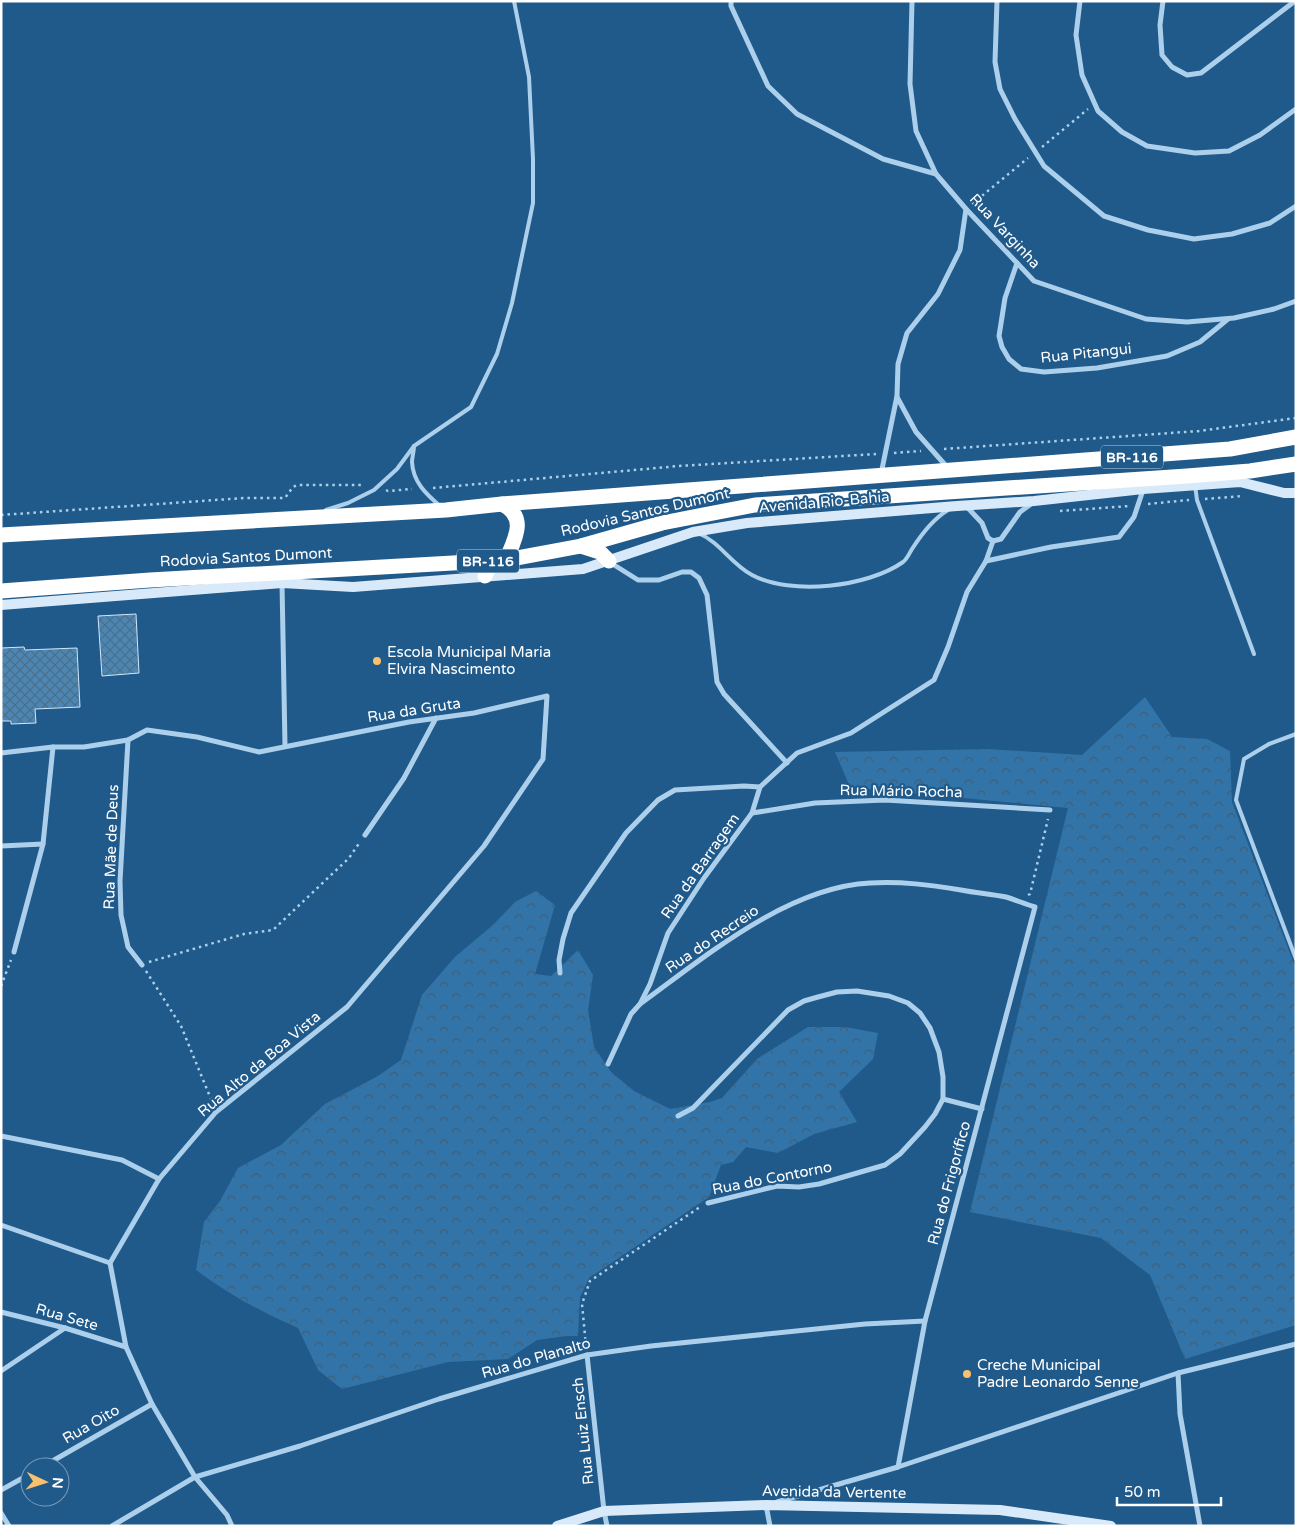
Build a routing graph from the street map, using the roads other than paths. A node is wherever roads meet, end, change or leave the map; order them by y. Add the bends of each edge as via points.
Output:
1 (514, 1) edge
2 (731, 1) edge
3 (912, 1) edge
4 (997, 1) edge
5 (1080, 1) edge
6 (1163, 1) edge
7 (1295, 1) edge
8 (1296, 109) edge
9 (936, 174) junction
10 (1296, 206) edge
11 (966, 209) junction
12 (1017, 263) junction
13 (1296, 301) edge
14 (1228, 318) junction
15 (897, 396) junction
16 (1296, 437) edge
17 (414, 446) junction
18 (1296, 464) edge
19 (950, 472) junction
20 (881, 476) junction
21 (1191, 481) junction
22 (1144, 484) junction
23 (1296, 493) edge
24 (1034, 502) junction
25 (502, 504) junction
26 (961, 506) junction
27 (325, 510) dead end
28 (446, 510) junction
29 (315, 512) dead end
30 (287, 518) junction
31 (693, 532) junction
32 (1, 535) edge
33 (993, 541) junction
34 (581, 546) junction
35 (500, 560) junction
36 (608, 561) junction
37 (986, 561) junction
38 (485, 576) junction
39 (282, 583) junction
40 (1, 591) edge
41 (1, 605) edge
42 (1254, 654) dead end
43 (547, 696) joint
44 (436, 718) junction
45 (1296, 734) edge
46 (128, 740) junction
47 (285, 746) junction
48 (53, 747) junction
49 (1, 753) edge
50 (787, 763) junction
51 (760, 787) junction
52 (1050, 810) road end
53 (752, 813) junction
54 (365, 835) road end
55 (43, 844) junction
56 (1, 846) edge
57 (1035, 907) joint
58 (14, 952) road end
59 (1296, 958) edge
60 (142, 964) road end
61 (560, 973) dead end
62 (640, 1004) junction
63 (608, 1064) dead end
64 (943, 1099) junction
65 (982, 1109) junction
66 (678, 1116) dead end
67 (1, 1136) edge
68 (158, 1178) junction
69 (708, 1203) road end
70 (1, 1225) edge
71 (110, 1263) junction
72 (1, 1312) edge
73 (925, 1321) junction
74 (66, 1328) junction
75 (1296, 1344) edge
76 (126, 1347) junction
77 (587, 1355) junction
78 (1, 1371) edge
79 (1178, 1373) junction
80 (152, 1404) junction
81 (59, 1457) edge
82 (898, 1467) junction
83 (195, 1476) junction
84 (20, 1480) edge
85 (1, 1490) edge
86 (766, 1506) junction
87 (604, 1511) junction
88 (1, 1513) edge
89 (9, 1526) edge
90 (112, 1526) edge
91 (232, 1526) edge
92 (557, 1526) edge
93 (607, 1526) edge
94 (770, 1526) edge
95 (1111, 1526) edge
96 (1200, 1526) edge

1 - 17 lane via 529,77 533,203 512,303 497,354 470,407
2 - 9 street via 768,86 797,114 883,159
3 - 9 street, Rua Varginha via 910,84 916,131
4 - 10 street via 995,62 1000,89 1044,166 1104,216 1148,230 1194,238 1232,234 1270,223
5 - 8 street via 1076,35 1082,75 1098,112 1122,132 1147,146 1195,153 1229,151 1260,135
6 - 7 street via 1160,25 1162,55 1172,67 1187,75 1201,73
9 - 11 street, Rua Varginha
11 - 12 street, Rua Varginha
11 - 15 street via 960,250 938,294 906,333 898,364
12 - 14 street, Rua Varginha via 1034,281 1146,319 1188,322
12 - 14 street, Rua Pitangui via 1005,298 999,336 1009,359 1021,369 1044,372 1097,368 1167,356 1200,342
13 - 14 street, Rua Varginha
15 - 19 street via 916,432
15 - 20 street
16 - 19 highway, Rodovia Santos Dumont / BR-116 via 1230,450
17 - 27 lane via 397,469 378,486 348,503
17 - 28 lane via 412,468 415,477
18 - 21 highway, Rodovia Santos Dumont / BR-116
19 - 20 highway, Rodovia Santos Dumont / BR-116
20 - 25 highway, Rodovia Santos Dumont / BR-116
21 - 22 highway, Rodovia Santos Dumont / BR-116
21 - 23 street via 1240,482
21 - 42 lane
22 - 24 street, Avenida Rio-Bahia
22 - 34 highway, Rodovia Santos Dumont / BR-116 via 755,505 662,523
22 - 37 street via 1134,517 1120,537
24 - 26 street, Avenida Rio-Bahia
24 - 33 street via 1020,512 1001,539
25 - 28 highway, Rodovia Santos Dumont / BR-116
25 - 35 highway via 510,508 518,520 516,536
26 - 31 street, Avenida Rio-Bahia via 747,523
26 - 31 lane via 942,514 905,561 873,576 838,585 786,585 753,576 709,540
26 - 33 street via 977,516 988,538
28 - 30 highway, Rodovia Santos Dumont / BR-116
29 - 30 lane
30 - 32 highway, Rodovia Santos Dumont / BR-116
31 - 36 street, Avenida Rio-Bahia
33 - 37 street
34 - 35 highway, Rodovia Santos Dumont / BR-116
34 - 36 highway via 600,552
35 - 38 highway
35 - 40 highway, Rodovia Santos Dumont / BR-116
36 - 38 street, Avenida Rio-Bahia via 583,569
36 - 50 street via 638,580 659,580 682,572 691,572 699,578 706,595 717,682 724,694
37 - 50 street via 967,592 934,680 851,733 797,754
38 - 39 street, Avenida Rio-Bahia via 353,587
39 - 41 street, Avenida Rio-Bahia
39 - 47 street
43 - 44 street, Rua da Gruta
43 - 68 street, Rua Alto da Boa Vista via 543,759 484,846 347,1007 216,1112
44 - 47 street, Rua da Gruta
44 - 54 street via 404,778
45 - 59 lane via 1269,744 1244,759 1236,800
46 - 47 street, Rua da Gruta via 147,730 197,737 259,752
46 - 48 street, Rua da Gruta via 84,747
46 - 60 street, Rua Mãe de Deus via 120,915 128,947
48 - 49 street, Rua da Gruta
48 - 55 street
50 - 51 street
51 - 53 street, Rua da Barragem
51 - 61 street via 675,790 658,800 626,833 571,913 559,960
52 - 53 street, Rua Mário Rocha via 885,800 815,803
53 - 62 street, Rua da Barragem via 668,933
55 - 56 street
55 - 58 street
57 - 62 street, Rua do Recreio via 1006,897 924,884 868,883 841,888 808,897 754,924
57 - 65 street, Rua do Frigorífico
62 - 63 street, Rua da Barragem via 631,1014
64 - 65 street
64 - 66 street via 939,1052 920,1013 908,1003 889,996 837,992 804,1001 788,1010 694,1108
64 - 69 street, Rua do Contorno via 925,1127 885,1165 819,1184 777,1186
65 - 73 street, Rua do Frigorífico
67 - 68 street via 122,1160
68 - 71 street, Rua Alto da Boa Vista
70 - 71 street
71 - 76 street
72 - 74 street, Rua Sete
73 - 77 street, Rua do Planalto via 865,1324
73 - 82 street, Rua do Frigorífico
74 - 76 street, Rua Sete
74 - 78 street
75 - 79 street
76 - 80 street
77 - 83 street, Rua do Planalto
77 - 87 street, Rua Luiz Ensch
79 - 82 street
79 - 96 street via 1180,1414
80 - 81 street, Rua Oito
80 - 83 street
82 - 86 street
83 - 90 street, Rua do Planalto
83 - 91 street via 227,1515
84 - 85 street
86 - 87 street, Avenida da Vertente
86 - 94 street
86 - 95 street, Avenida da Vertente via 1000,1510
87 - 92 street, Avenida da Vertente
87 - 93 street, Rua Luiz Ensch
88 - 89 street

